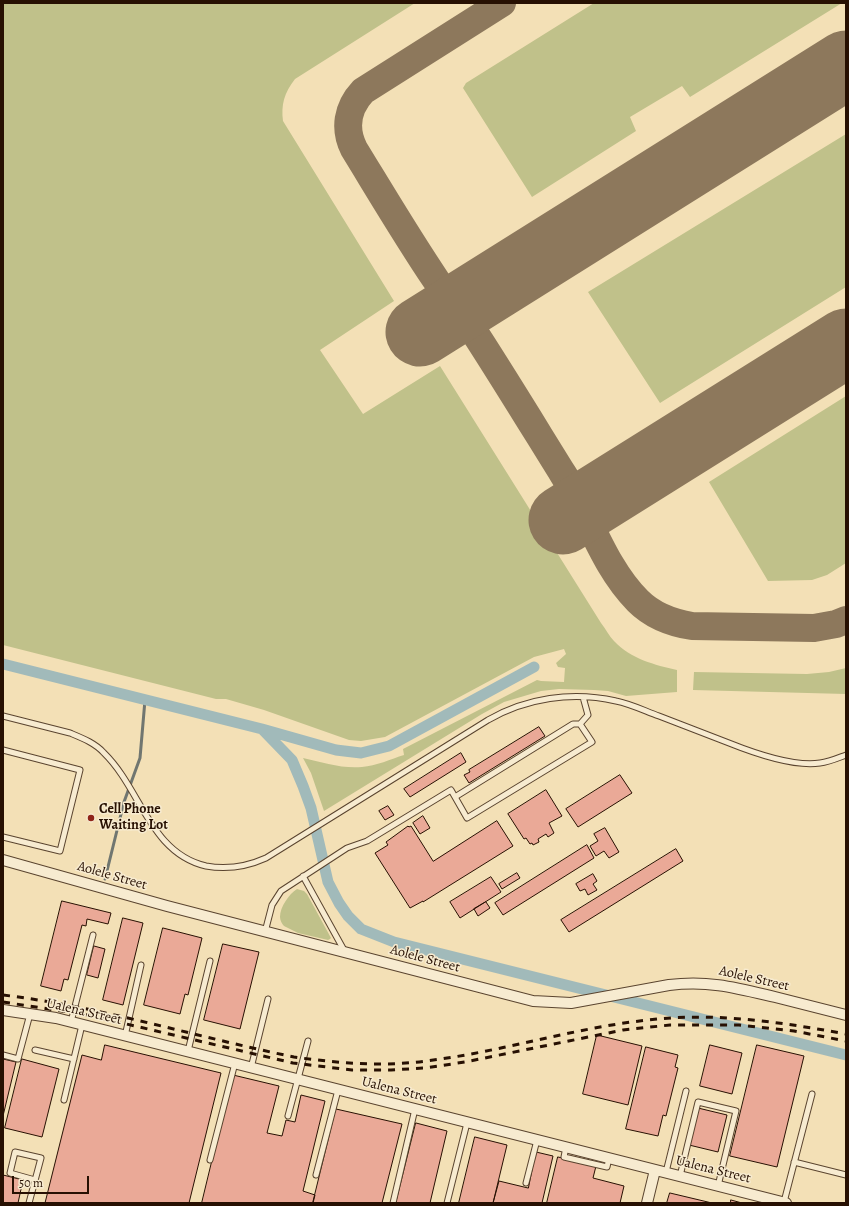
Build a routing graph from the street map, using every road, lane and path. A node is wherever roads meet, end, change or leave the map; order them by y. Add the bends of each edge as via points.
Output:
1 (583, 697) junction
2 (3, 716) edge
3 (580, 724) junction
4 (3, 750) edge
5 (846, 755) edge
6 (455, 797) junction
7 (3, 837) edge
8 (3, 860) edge
9 (303, 876) junction
10 (265, 932) junction
11 (93, 935) dead end
12 (346, 953) junction
13 (210, 961) dead end
14 (140, 965) dead end
15 (268, 999) dead end
16 (3, 1010) edge
17 (30, 1014) junction
18 (846, 1015) edge
19 (71, 1022) junction
20 (82, 1025) junction
21 (125, 1036) junction
22 (308, 1041) dead end
23 (35, 1050) dead end
24 (188, 1051) junction
25 (3, 1055) edge
26 (74, 1059) junction
27 (235, 1063) junction
28 (251, 1068) junction
29 (297, 1080) junction
30 (338, 1090) junction
31 (686, 1091) dead end
32 (812, 1094) dead end
33 (64, 1100) dead end
34 (415, 1109) junction
35 (288, 1116) dead end
36 (467, 1122) junction
37 (537, 1140) junction
38 (210, 1160) dead end
39 (794, 1162) junction
40 (655, 1170) junction
41 (666, 1172) junction
42 (316, 1175) dead end
43 (680, 1176) junction
44 (846, 1176) edge
45 (35, 1180) junction
46 (526, 1183) dead end
47 (718, 1186) junction
48 (29, 1203) edge
49 (393, 1203) edge
50 (448, 1203) edge
51 (647, 1203) edge
52 (785, 1203) edge

1 - 2 lane via 552,698 510,708 266,858 244,866 223,868 202,865 182,856 166,843 153,827 118,770 96,746 70,733
1 - 3 lane via 588,715
1 - 5 lane via 617,701 745,749 791,762 818,764
3 - 6 lane via 573,724
3 - 6 lane via 592,742 467,818
4 - 7 lane via 80,770 60,851
6 - 9 lane via 451,790 367,841 347,848
8 - 10 street, Aolele Street
9 - 10 lane via 276,897
9 - 12 lane
10 - 12 street, Aolele Street
11 - 19 lane
12 - 18 street, Aolele Street via 521,998 558,1003 585,1001 686,983 721,985
13 - 24 lane
14 - 21 lane
15 - 28 lane
16 - 17 street, Ualena Street
17 - 19 street, Ualena Street
17 - 25 lane via 18,1059
19 - 20 street, Ualena Street
20 - 21 street, Ualena Street
20 - 26 lane
21 - 24 street, Ualena Street
22 - 29 lane
23 - 26 lane
24 - 27 street, Ualena Street
26 - 33 lane
27 - 28 street, Ualena Street
27 - 38 lane
28 - 29 street, Ualena Street
29 - 30 street, Ualena Street
29 - 35 lane
30 - 34 street, Ualena Street
30 - 42 lane
31 - 41 lane
32 - 39 lane
34 - 36 street, Ualena Street
34 - 49 lane
36 - 37 street, Ualena Street
36 - 50 lane
37 - 40 street, Ualena Street
37 - 46 lane
39 - 44 lane
39 - 52 lane
40 - 41 street, Ualena Street
40 - 51 street
41 - 43 street, Ualena Street
43 - 47 street, Ualena Street
43 - 47 lane via 698,1102 736,1111
45 - 45 lane via 41,1158 15,1152 10,1173
45 - 48 lane
47 - 52 street, Ualena Street

